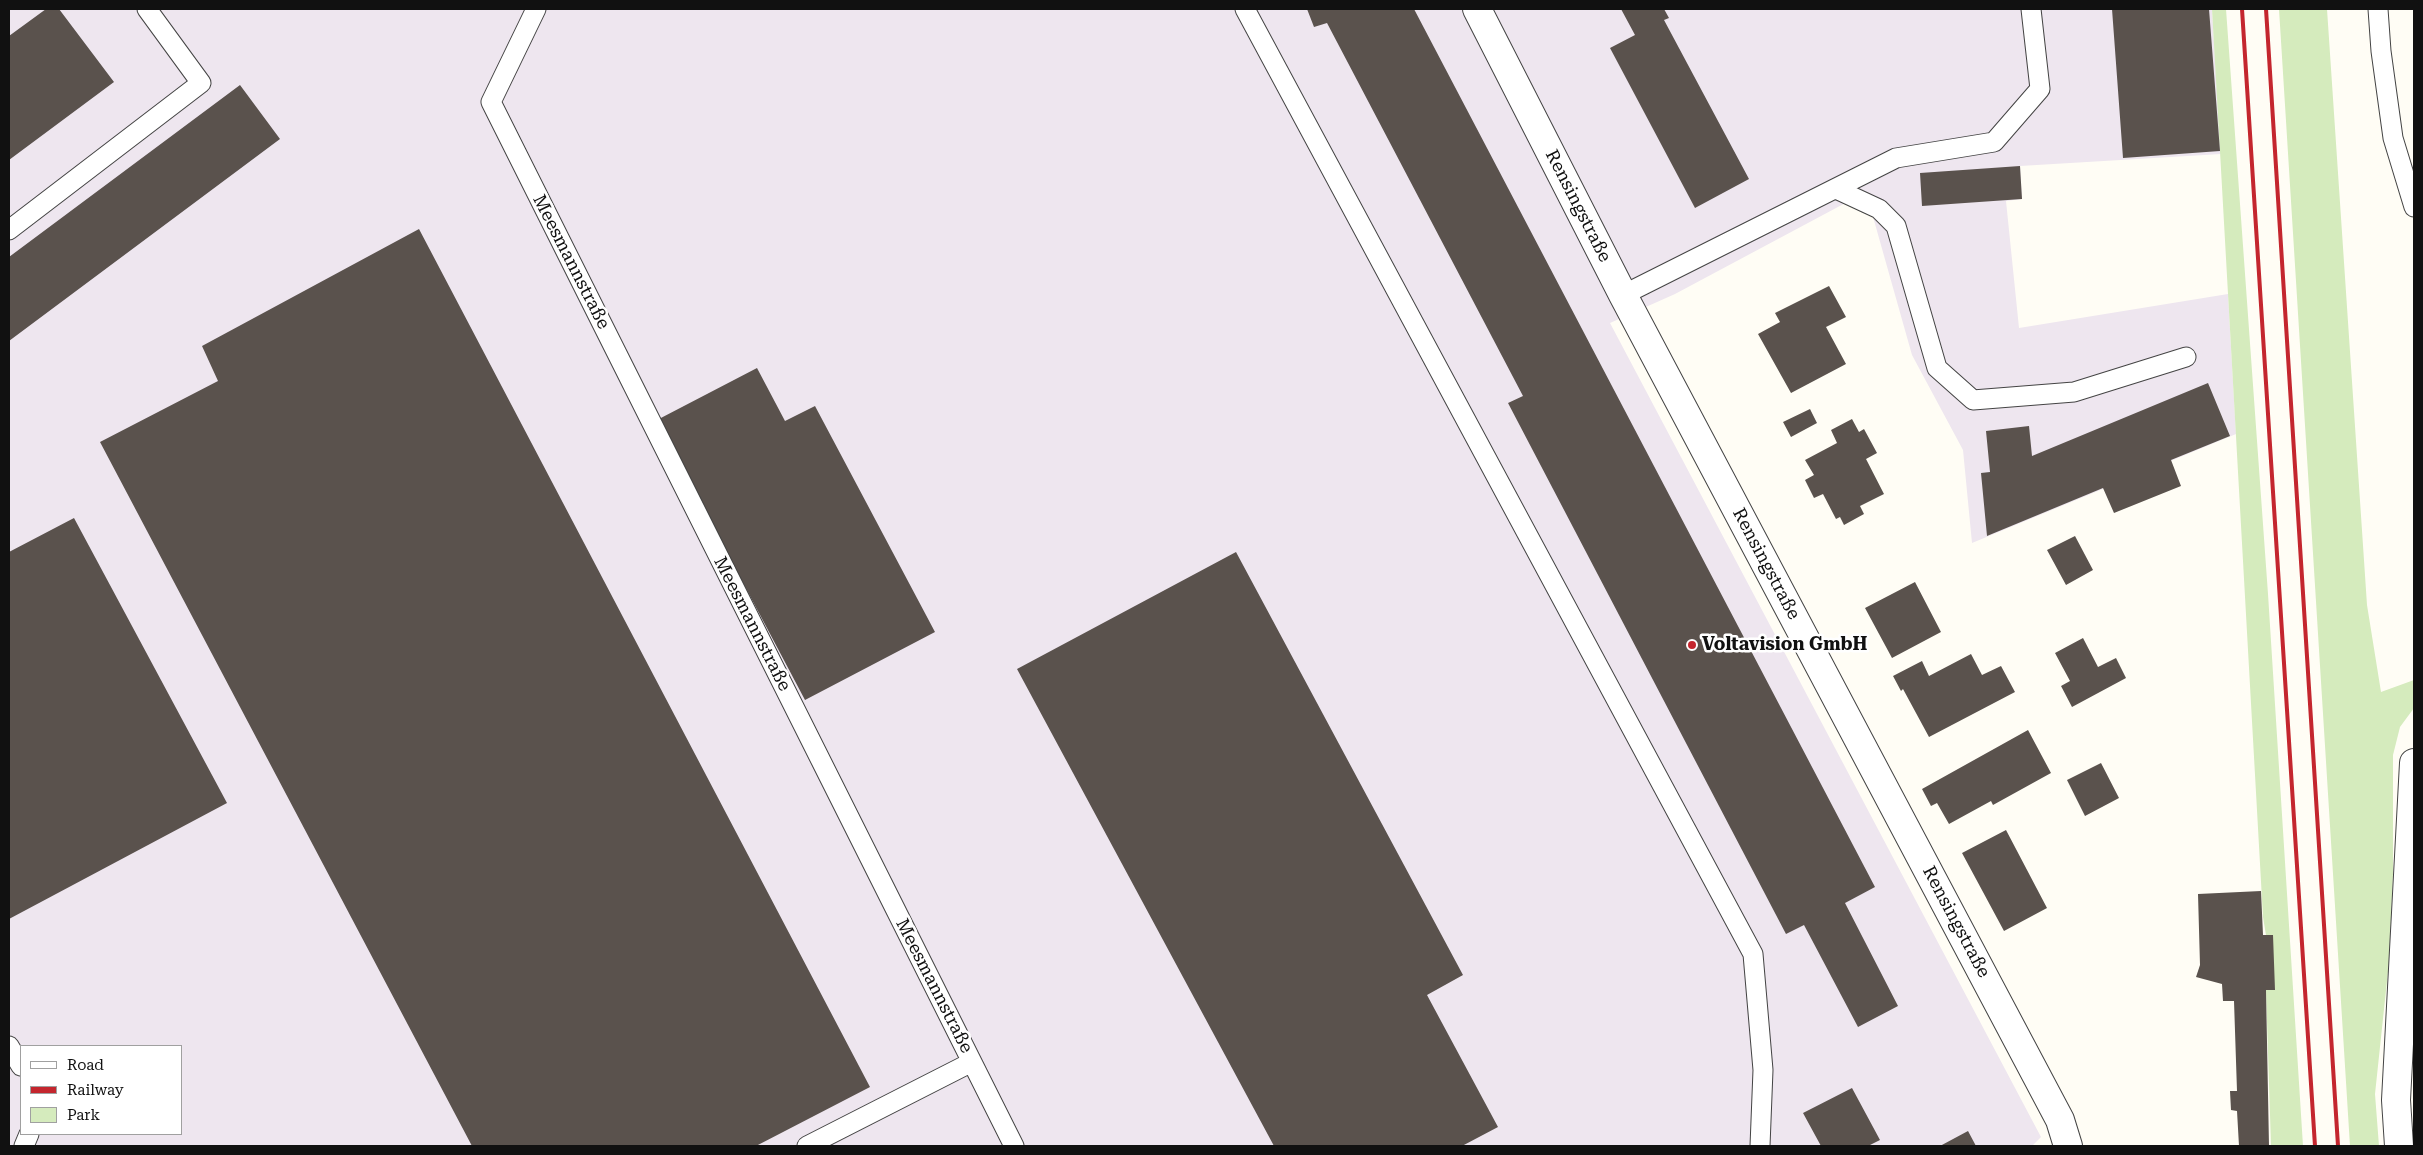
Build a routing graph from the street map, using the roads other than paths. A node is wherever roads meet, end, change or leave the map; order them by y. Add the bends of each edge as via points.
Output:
1 (147, 9) edge
2 (536, 9) edge
3 (1245, 9) edge
4 (1477, 9) edge
5 (2031, 9) edge
6 (2378, 9) edge
7 (1836, 189) junction
8 (2414, 207) edge
9 (9, 230) edge
10 (1623, 295) junction
11 (2186, 357) dead end
12 (2414, 763) edge
13 (9, 1046) edge
14 (972, 1062) junction
15 (20, 1064) edge
16 (808, 1146) edge
17 (1014, 1146) edge
18 (1760, 1146) edge
19 (2068, 1146) edge
20 (2399, 1146) edge

1 - 9 lane via 202,83
2 - 14 lane, Meesmannstraße via 490,102
3 - 18 lane via 1754,954 1764,1070
4 - 10 street, Rensingstraße
5 - 7 lane via 2040,89 1994,142 1896,158
6 - 8 lane via 2393,138
7 - 10 lane
7 - 11 lane via 1879,209 1896,226 1937,368 1973,400 2074,392
10 - 19 street, Rensingstraße via 2060,1120
12 - 20 street via 2396,1090
13 - 15 lane
14 - 16 lane
14 - 17 lane, Meesmannstraße

